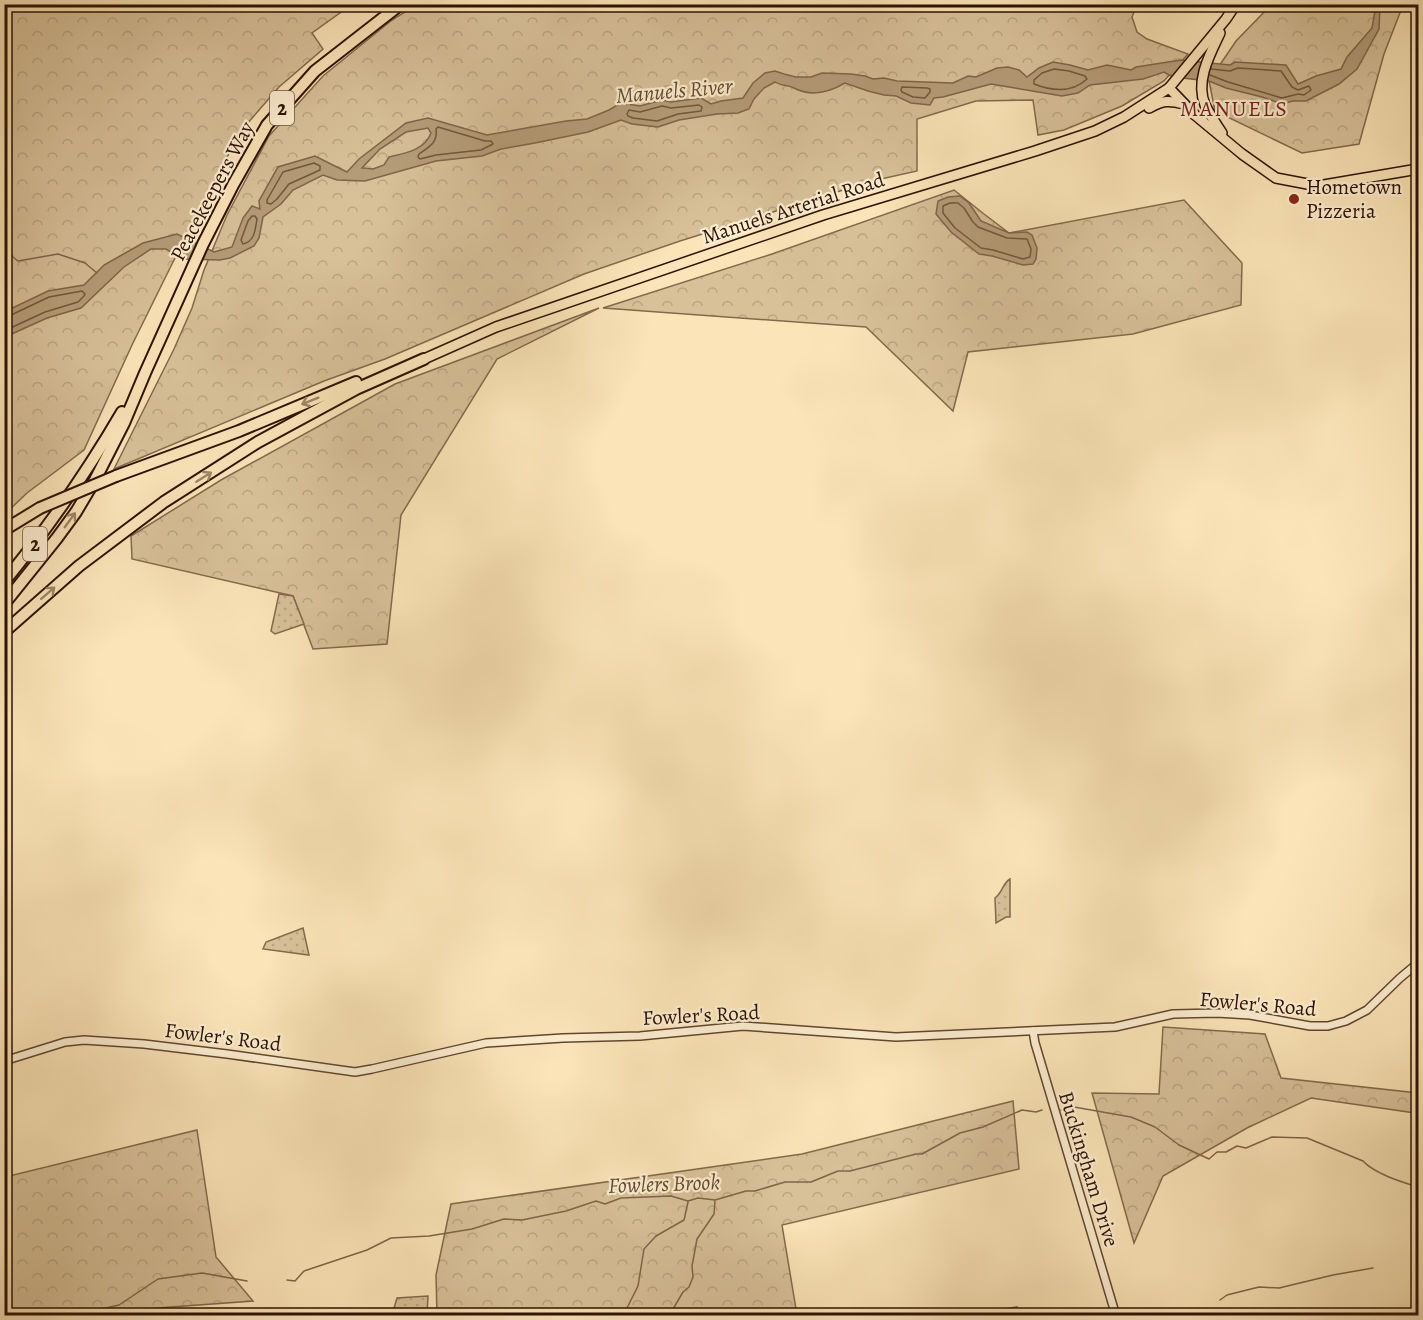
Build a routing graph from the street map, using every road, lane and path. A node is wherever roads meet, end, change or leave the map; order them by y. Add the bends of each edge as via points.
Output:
1 (401, 4) edge
2 (1236, 4) edge
3 (1226, 20) junction
4 (1169, 88) junction
5 (1185, 105) junction
6 (1124, 117) junction
7 (1228, 141) junction
8 (1419, 170) edge
9 (424, 359) junction
10 (145, 373) junction
11 (4, 530) edge
12 (4, 582) edge
13 (4, 604) edge
14 (4, 632) edge
15 (1419, 963) edge
16 (1033, 1031) junction
17 (4, 1061) edge
18 (1116, 1316) edge

1 - 10 highway, Peacekeepers Way / 2 via 315,71 267,125 203,244
2 - 3 main road
3 - 4 main road, Manuels Arterial Road
3 - 7 main road via 1205,67 1202,86 1204,103
4 - 5 main road
4 - 6 main road, Manuels Arterial Road
5 - 6 main road via 1166,101
5 - 7 main road
6 - 9 main road, Manuels Arterial Road via 1095,131 773,232 496,327
7 - 8 main road via 1276,178 1318,186
9 -> 11 highway, bridge via 368,377 239,431 116,476 40,508
14 -> 9 highway via 79,566 164,502 268,437 356,389
10 - 12 highway, Peacekeepers Way / 2 via 84,475
13 -> 10 highway, Peacekeepers Way / 2 via 91,488
15 - 16 street, Fowler's Road via 1365,1012 1333,1025 1310,1026 1241,1014 1173,1014 1115,1027
16 - 17 street, Fowler's Road via 896,1038 743,1026 640,1036 486,1043 355,1072 84,1040
16 - 18 street, Buckingham Drive

